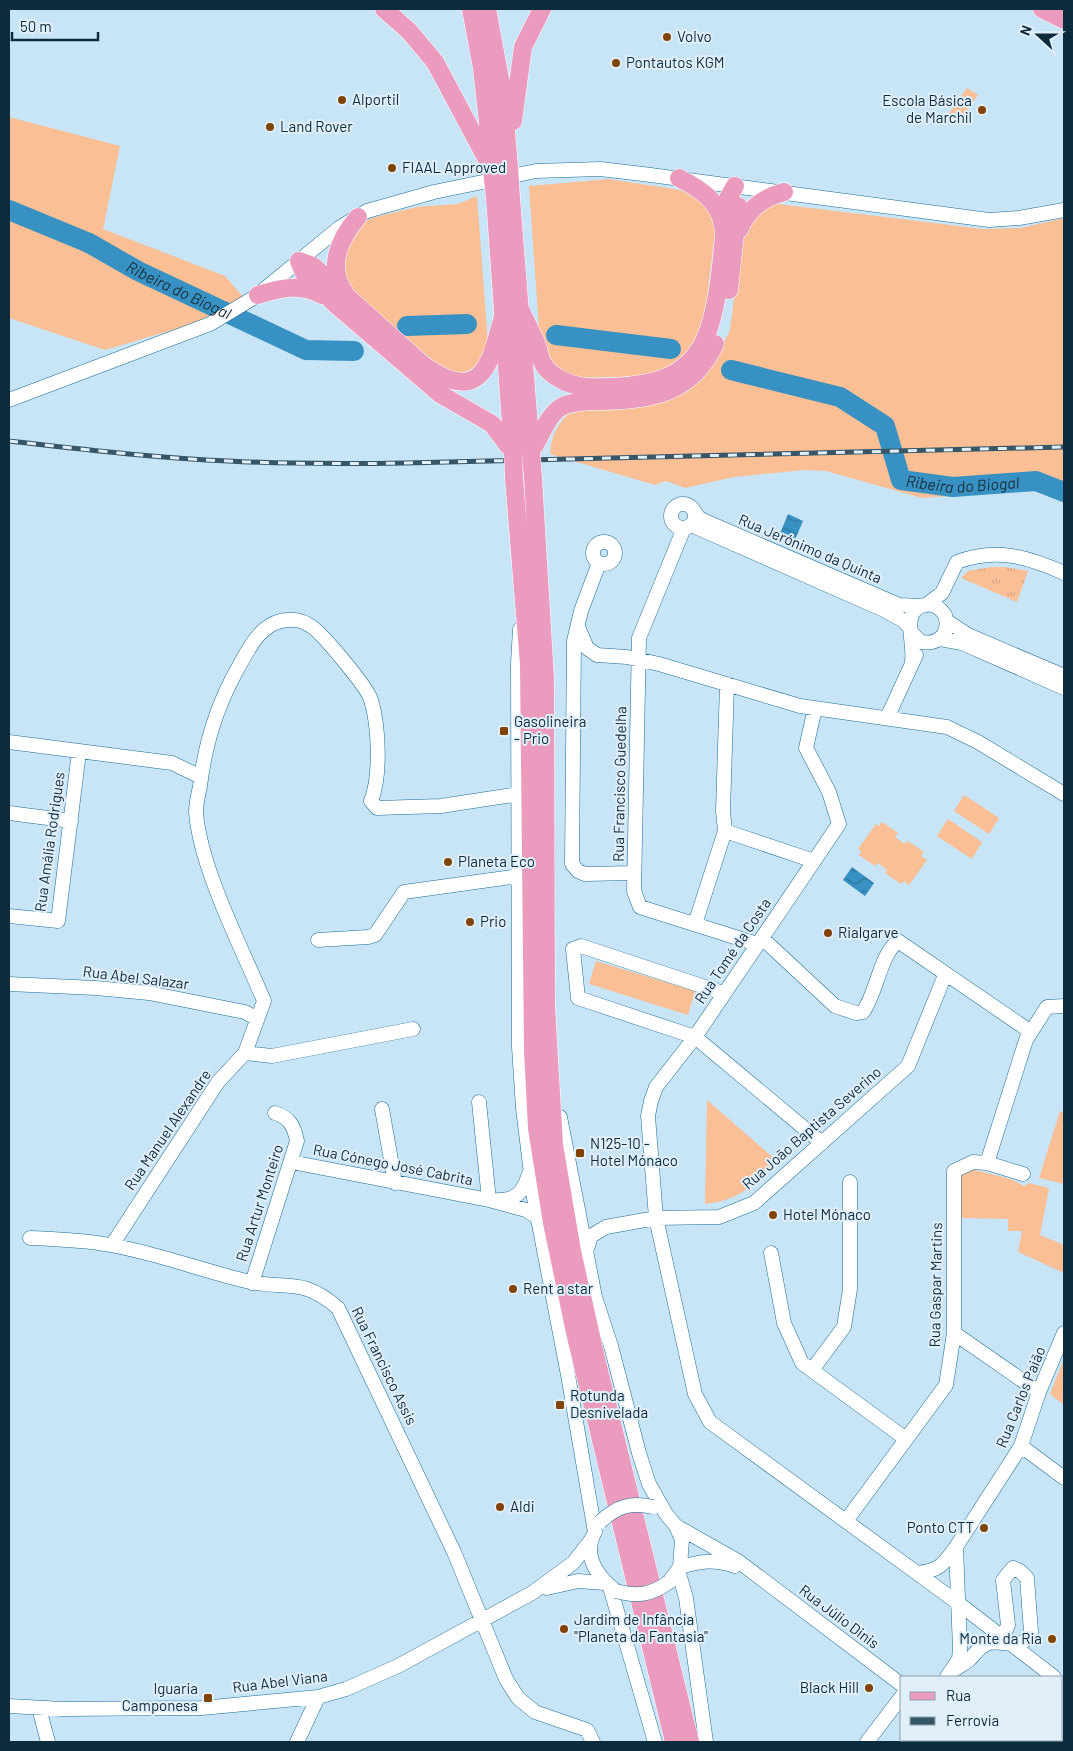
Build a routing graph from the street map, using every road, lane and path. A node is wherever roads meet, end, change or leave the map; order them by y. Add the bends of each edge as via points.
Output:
1 (384, 9) edge
2 (471, 9) edge
3 (487, 9) edge
4 (542, 9) edge
5 (1042, 9) edge
6 (1064, 20) edge
7 (503, 165) junction
8 (679, 178) junction
9 (735, 186) junction
10 (784, 192) junction
11 (1064, 210) edge
12 (358, 216) junction
13 (729, 236) junction
14 (299, 261) junction
15 (258, 295) junction
16 (342, 302) junction
17 (512, 311) junction
18 (9, 400) edge
19 (513, 452) junction
20 (531, 452) junction
21 (692, 508) junction
22 (682, 525) junction
23 (599, 562) dead end
24 (1064, 573) edge
25 (524, 582) junction
26 (947, 584) junction
27 (923, 605) junction
28 (946, 618) junction
29 (578, 627) junction
30 (910, 630) junction
31 (934, 641) junction
32 (597, 655) junction
33 (638, 660) junction
34 (912, 662) junction
35 (575, 674) junction
36 (1064, 676) edge
37 (727, 684) junction
38 (1064, 688) edge
39 (815, 708) junction
40 (887, 718) junction
41 (9, 742) edge
42 (79, 752) junction
43 (201, 777) junction
44 (520, 794) junction
45 (1064, 794) edge
46 (9, 813) edge
47 (70, 821) junction
48 (725, 831) junction
49 (814, 862) junction
50 (634, 873) junction
51 (519, 876) junction
52 (546, 910) junction
53 (9, 916) edge
54 (694, 924) junction
55 (318, 940) dead end
56 (760, 941) junction
57 (945, 975) junction
58 (9, 984) edge
59 (724, 993) junction
60 (1064, 1006) edge
61 (257, 1019) junction
62 (413, 1029) dead end
63 (1031, 1032) junction
64 (695, 1037) junction
65 (245, 1053) junction
66 (479, 1102) dead end
67 (382, 1109) dead end
68 (275, 1114) dead end
69 (822, 1142) junction
70 (291, 1162) junction
71 (987, 1163) junction
72 (530, 1170) junction
73 (1023, 1174) dead end
74 (850, 1182) dead end
75 (395, 1183) junction
76 (489, 1200) junction
77 (577, 1211) junction
78 (537, 1217) junction
79 (656, 1218) junction
80 (616, 1225) junction
81 (30, 1238) dead end
82 (112, 1245) junction
83 (772, 1253) dead end
84 (586, 1254) junction
85 (252, 1283) junction
86 (954, 1333) junction
87 (1064, 1333) edge
88 (812, 1370) junction
89 (1040, 1392) junction
90 (906, 1439) junction
91 (1021, 1446) junction
92 (1064, 1478) edge
93 (666, 1514) junction
94 (846, 1521) junction
95 (676, 1526) junction
96 (595, 1531) junction
97 (956, 1548) junction
98 (679, 1569) junction
99 (917, 1573) junction
100 (757, 1576) junction
101 (610, 1587) junction
102 (532, 1594) junction
103 (958, 1603) junction
104 (484, 1621) junction
105 (985, 1624) junction
106 (1031, 1625) junction
107 (1008, 1636) junction
108 (960, 1641) junction
109 (949, 1674) edge
110 (1053, 1676) edge
111 (900, 1683) edge
112 (318, 1697) junction
113 (900, 1699) edge
114 (9, 1706) edge
115 (39, 1708) junction
116 (48, 1742) edge
117 (297, 1742) edge
118 (593, 1742) edge
119 (655, 1742) edge
120 (674, 1742) edge
121 (690, 1742) edge
122 (706, 1742) edge
123 (867, 1742) edge

1 - 7 main road via 409,31 435,62
2 - 7 main road via 488,110
3 - 7 main road via 502,95
4 - 7 main road via 522,47
5 - 6 main road
7 - 17 main road, bridge
8 - 9 street
8 - 12 street via 600,169 536,171 434,192 368,210
8 - 13 main road via 708,196
9 - 10 street
9 - 13 main road via 739,193
10 - 11 street via 989,220
10 - 13 main road via 751,209
12 - 14 street
12 - 16 main road via 343,234 337,251 336,268
13 - 17 main road via 704,342 686,365 664,380 643,386 596,388 572,385 543,366 535,342
13 - 20 main road via 722,323 702,366 679,386 652,398 587,401 562,406 552,416
14 - 15 street
14 - 16 main road via 304,274
15 - 16 main road via 294,287 310,289
15 - 18 street via 210,324
16 - 17 main road via 436,374 453,381 477,377 487,368
16 - 19 main road via 440,394 492,424
17 - 19 main road
17 - 20 main road
19 - 25 main road, bridge
20 - 52 main road, bridge via 545,678
21 - 22 street via 695,515
21 - 22 street via 683,504 676,506 670,515
21 - 27 street, Rua Jerónimo da Quinta via 699,518 707,522 899,605
22 - 30 street, Rua Jerónimo da Quinta via 884,610 904,621
22 - 33 street, Rua Francisco Guedelha via 639,638
23 - 29 street
24 - 26 street via 1016,555 969,558 957,562
25 - 44 street via 518,663
25 - 120 main road via 529,664 533,1051 537,1128 552,1223 576,1337
26 - 27 street via 934,600
26 - 28 street
27 - 28 street, Rua Jerónimo da Quinta via 934,605
27 - 30 street via 912,614
28 - 31 street via 947,629
28 - 36 street, Rua Jerónimo da Quinta via 968,635
29 - 32 street via 587,648
29 - 35 street via 574,640
30 - 31 street, Rua Jerónimo da Quinta via 921,642
30 - 34 street via 914,651
31 - 34 street via 916,654
31 - 38 street, Rua Jerónimo da Quinta via 962,644
32 - 33 street
32 - 35 street via 583,662
33 - 37 street
33 - 50 street, Rua Francisco Guedelha
34 - 40 street
35 - 50 street via 572,864 585,874
37 - 39 street
37 - 48 street
39 - 40 street
39 - 49 street, Rua Tomé da Costa via 806,748 828,792 839,824
40 - 45 street via 960,732
41 - 42 street
42 - 43 street via 172,763
42 - 47 street, Rua Amália Rodrigues
43 - 44 street via 216,713 234,675 260,633 272,624 286,620 311,625 371,698 377,770 376,790 371,801 377,808 440,806
43 - 61 street via 196,811 201,841 214,883 264,1001
44 - 51 street
46 - 47 street
47 - 53 street, Rua Amália Rodrigues via 58,920
48 - 49 street
48 - 54 street
49 - 56 street, Rua Tomé da Costa
50 - 54 street, Rua Francisco Guedelha via 634,891 640,907
51 - 55 street via 404,892 375,934
51 - 72 street via 519,1047
52 - 77 street via 561,1130
52 - 121 main road via 548,1074 554,1145 569,1232 623,1476
54 - 56 street, Rua Francisco Guedelha
56 - 57 street via 835,1006 856,1013 863,1012 871,1000 890,947 898,941
56 - 59 street, Rua Tomé da Costa
57 - 63 street
57 - 69 street, Rua João Baptista Severino via 908,1066
58 - 61 street, Rua Abel Salazar via 149,993 245,1012
59 - 64 street, Rua Tomé da Costa
59 - 64 street via 581,946 573,949 578,998
60 - 63 street via 1048,1007
61 - 65 street
62 - 65 street via 272,1056
63 - 71 street
64 - 69 street
64 - 79 street, Rua Tomé da Costa via 656,1087 651,1101 648,1116
65 - 82 street, Rua Manuel Alexandre via 218,1082
66 - 76 street
67 - 75 street
68 - 70 street, Rua Artur Monteiro via 289,1121 295,1129 297,1140
69 - 79 street, Rua João Baptista Severino via 754,1203 719,1217
70 - 75 street, Rua Cónego José Cabrita
70 - 85 street, Rua Artur Monteiro
71 - 73 street, Rua Gaspar Martins
71 - 86 street, Rua Gaspar Martins via 974,1162 954,1171
72 - 76 street via 525,1188 518,1196 509,1200
72 - 78 street
74 - 88 street via 850,1289 844,1327
75 - 76 street, Rua Cónego José Cabrita
76 - 78 street via 526,1210
77 - 80 street via 598,1226
77 - 84 street
78 - 96 street
79 - 80 street, Rua João Baptista Severino
79 - 94 street via 696,1394 710,1422
80 - 84 street via 591,1236
81 - 82 street, Rua Francisco Assis
82 - 85 street, Rua Francisco Assis
83 - 88 street via 784,1323 802,1363
84 - 93 street via 639,1453
85 - 104 street, Rua Francisco Assis via 307,1287 323,1294 338,1308
86 - 89 street
86 - 90 street, Rua Gaspar Martins via 946,1385
87 - 89 street, Rua Carlos Paião
88 - 90 street
89 - 91 street, Rua Carlos Paião
90 - 94 street, Rua Gaspar Martins
91 - 92 street
91 - 97 street, Rua Carlos Paião
93 - 95 street
93 - 96 street, bridge via 653,1506 624,1505 611,1512
94 - 99 street
95 - 98 street via 682,1540
95 - 100 street, Rua Júlio Dinis via 738,1561
96 - 101 street via 592,1561 597,1573
96 - 102 street, Rua Abel Viana via 572,1563
97 - 99 street, Rua Carlos Paião via 934,1571
97 - 103 street
98 - 100 street, Rua Júlio Dinis via 700,1561 716,1561
98 - 101 street, bridge via 658,1591 644,1595 630,1595
98 - 122 street
99 - 103 street
100 - 111 street, Rua Júlio Dinis
101 - 102 street, Rua Abel Viana via 570,1582
101 - 119 street
102 - 104 street, Rua Abel Viana
103 - 105 street
103 - 108 street
104 - 112 street, Rua Abel Viana via 374,1678
104 - 118 street, Rua Francisco Assis via 506,1679 518,1698 535,1712 587,1730
105 - 107 street
105 - 108 street via 968,1629
106 - 107 street via 1018,1619
106 - 107 street via 1028,1640 1021,1644
106 - 107 street via 1027,1578 1013,1568 1004,1580
107 - 109 street via 978,1649
107 - 110 street
108 - 109 street via 959,1659
112 - 115 street, Rua Abel Viana via 202,1708
112 - 117 street
113 - 123 street
114 - 115 street, Rua Abel Viana
115 - 116 street

